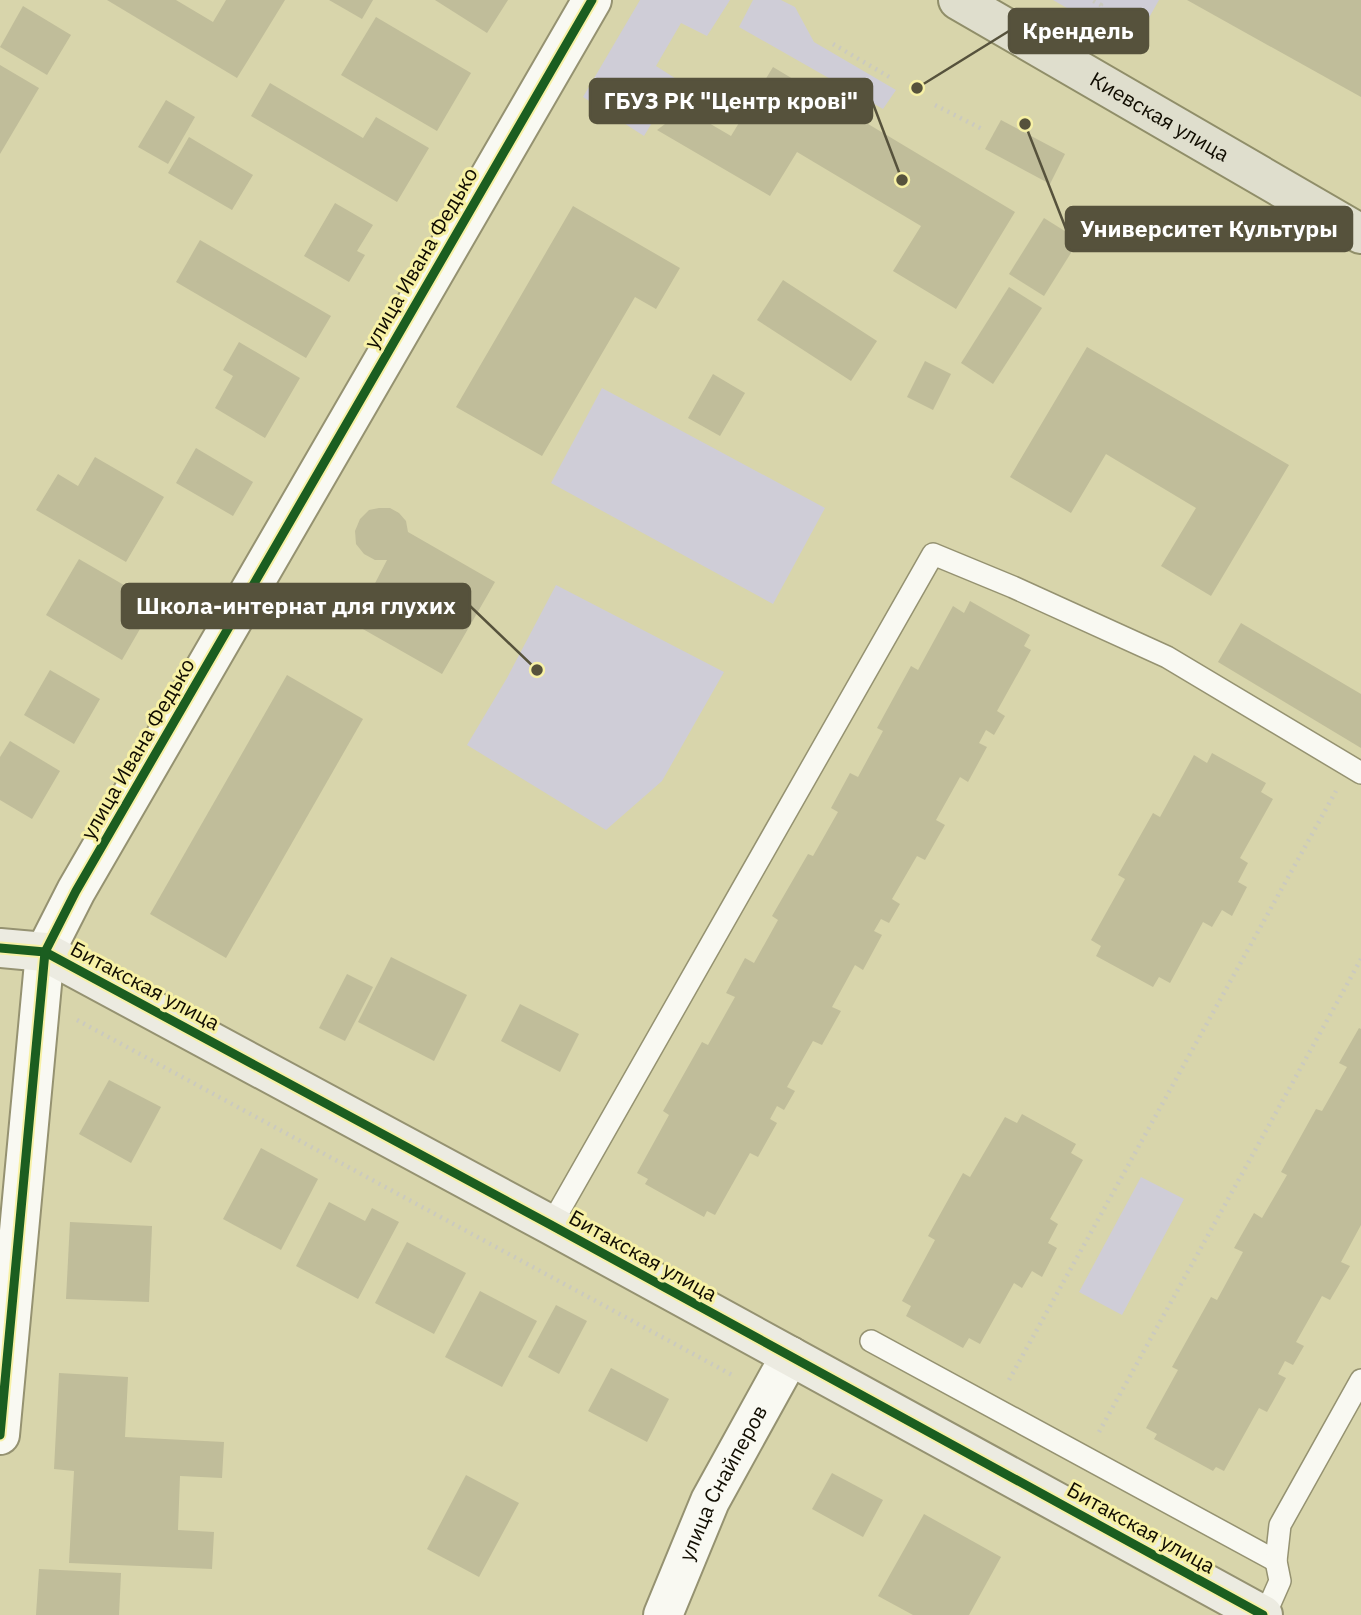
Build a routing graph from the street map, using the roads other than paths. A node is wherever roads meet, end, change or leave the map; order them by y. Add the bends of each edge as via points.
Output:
1 (592, 0) edge
2 (958, 0) edge
3 (1361, 234) edge
4 (1355, 769) edge
5 (0, 948) edge
6 (45, 953) junction
7 (551, 1225) junction
8 (871, 1341) dead end
9 (790, 1356) junction
10 (1361, 1380) edge
11 (0, 1435) edge
12 (1276, 1561) junction
13 (663, 1615) edge
14 (1264, 1615) edge

1 - 6 street, улица Ивана Федько via 90,866
2 - 3 main road, Киевская улица
4 - 7 lane via 1167,657 933,554
5 - 6 street, Битакская улица
6 - 7 street, Битакская улица
6 - 11 street, улица Ивана Федько
7 - 9 street, Битакская улица
8 - 12 lane
9 - 13 street, улица Снайперов via 710,1501
9 - 14 street, Битакская улица
10 - 12 lane via 1280,1525
12 - 14 lane via 1280,1581

